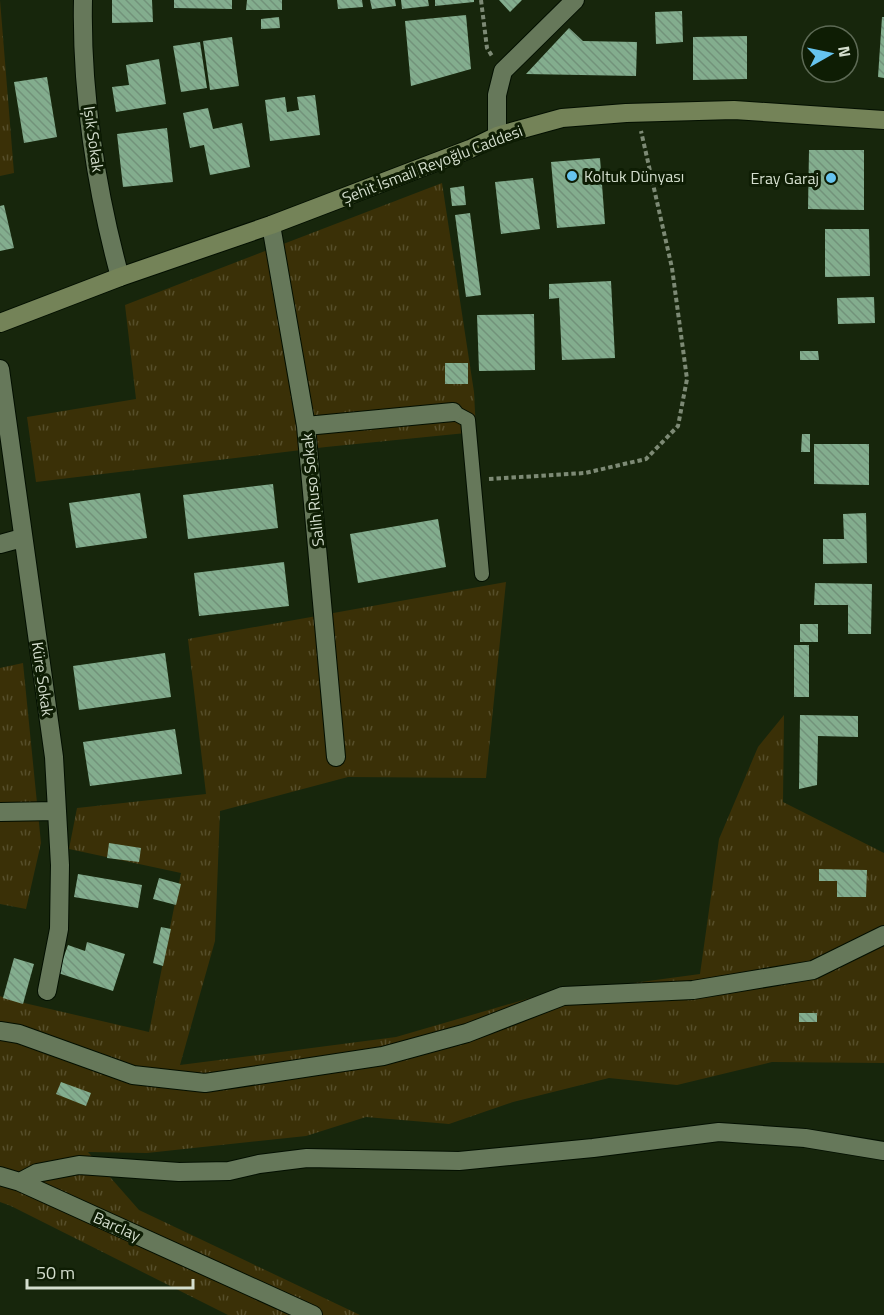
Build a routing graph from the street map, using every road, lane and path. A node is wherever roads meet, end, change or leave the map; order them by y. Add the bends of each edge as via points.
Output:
1 (83, 0) edge
2 (481, 0) edge
3 (575, 0) edge
4 (503, 71) junction
5 (637, 113) junction
6 (884, 120) edge
7 (497, 136) junction
8 (271, 225) junction
9 (120, 277) junction
10 (0, 323) edge
11 (0, 369) edge
12 (453, 412) joint
13 (306, 426) junction
14 (475, 480) junction
15 (22, 538) junction
16 (0, 544) edge
17 (482, 574) dead end
18 (336, 757) dead end
19 (56, 811) junction
20 (0, 812) edge
21 (884, 935) edge
22 (47, 991) dead end
23 (0, 1031) edge
24 (884, 1151) edge
25 (0, 1176) edge
26 (20, 1182) junction
27 (313, 1315) edge

1 - 9 street, Işık Sokak via 82,44 93,145
2 - 4 path via 487,48
3 - 4 street
4 - 7 street via 497,95
5 - 6 street, Şehit İsmail Reyoğlu Caddesi via 734,110
5 - 7 street, Şehit İsmail Reyoğlu Caddesi via 562,118
5 - 14 path via 672,268 687,379 678,426 646,459 585,473
7 - 8 street, Şehit İsmail Reyoğlu Caddesi
8 - 9 street, Şehit İsmail Reyoğlu Caddesi
8 - 13 street, Salih Ruso Sokak
9 - 10 street, Şehit İsmail Reyoğlu Caddesi
11 - 15 street, Küre Sokak
12 - 13 street
12 - 14 lane via 468,420
13 - 18 street, Salih Ruso Sokak
14 - 17 lane
15 - 16 street
15 - 19 street, Küre Sokak via 54,757
19 - 20 street
19 - 22 street, Küre Sokak via 59,929
21 - 23 street via 813,970 693,990 563,996 467,1033 383,1056 205,1083 133,1075 19,1034
24 - 26 street via 806,1138 719,1132 459,1161 307,1158 230,1171 179,1172 79,1165 37,1173
25 - 26 street, Barclay
26 - 27 street, Barclay

